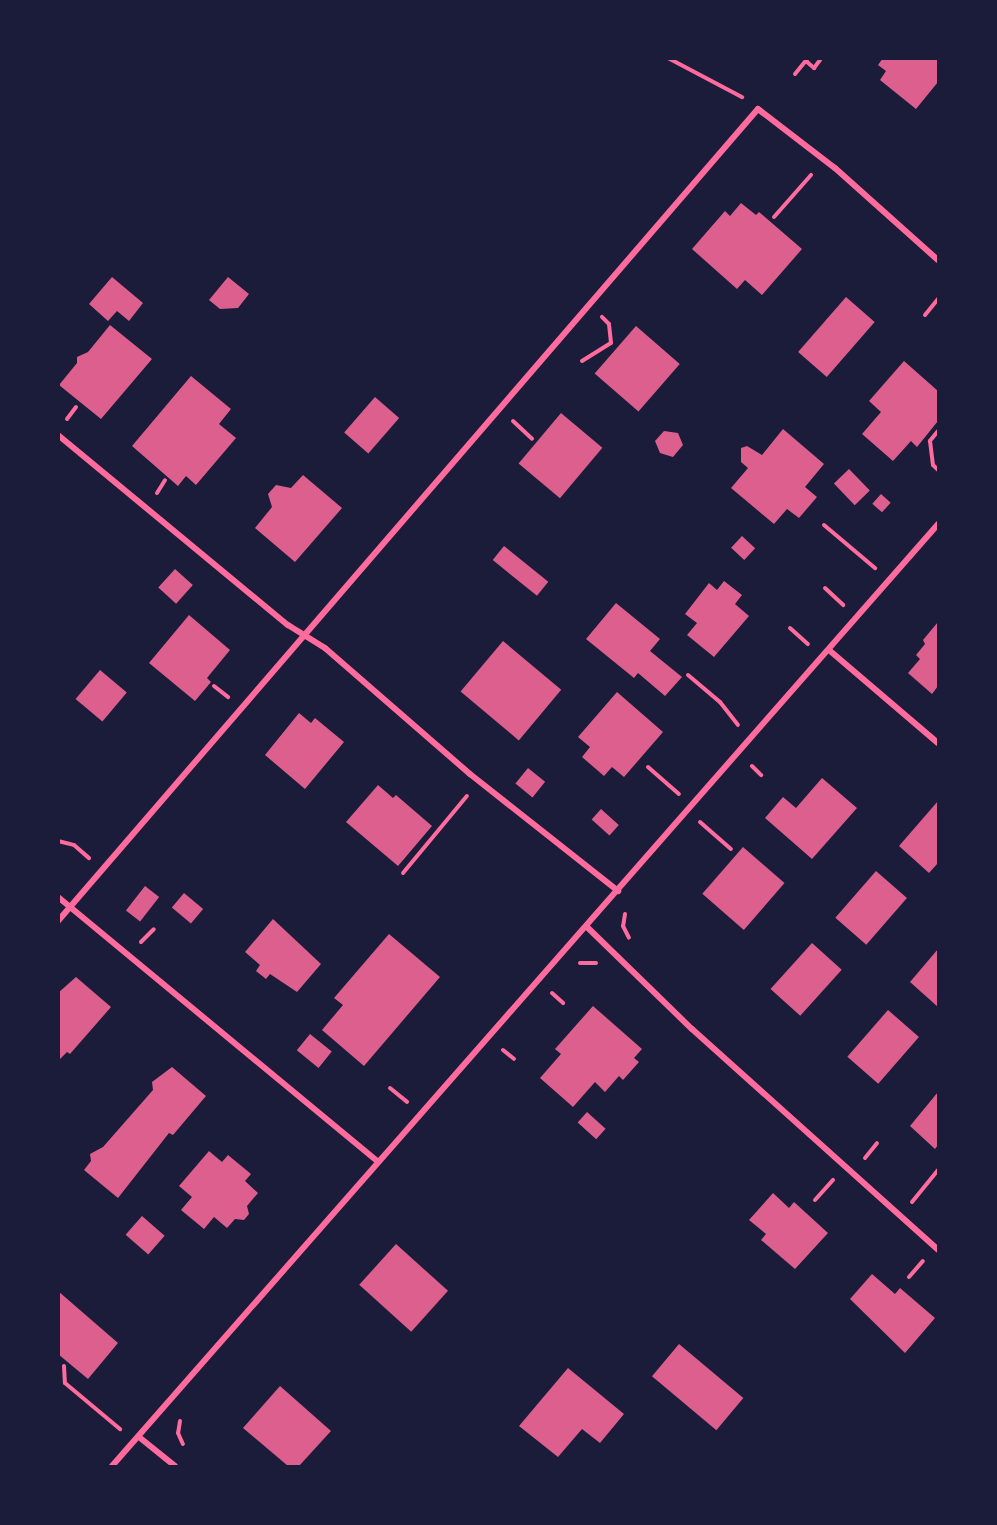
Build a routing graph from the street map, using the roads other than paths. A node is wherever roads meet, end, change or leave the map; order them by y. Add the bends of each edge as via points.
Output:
1 (939, 260) edge
2 (58, 435) edge
3 (939, 524) edge
4 (304, 634) junction
5 (829, 650) junction
6 (939, 743) edge
7 (618, 891) junction
8 (58, 897) edge
9 (71, 908) junction
10 (58, 921) edge
11 (587, 927) junction
12 (378, 1162) junction
13 (939, 1250) edge
14 (137, 1439) junction
15 (112, 1467) edge
16 (175, 1467) edge

1 - 4 street via 824,160 758,109
2 - 4 street
3 - 5 street
4 - 7 street via 479,782
4 - 9 street
5 - 6 street
5 - 7 street
7 - 11 street
8 - 9 street
9 - 10 street
9 - 12 street
11 - 12 street
11 - 13 street via 843,1168
12 - 14 street
14 - 15 street
14 - 16 street

